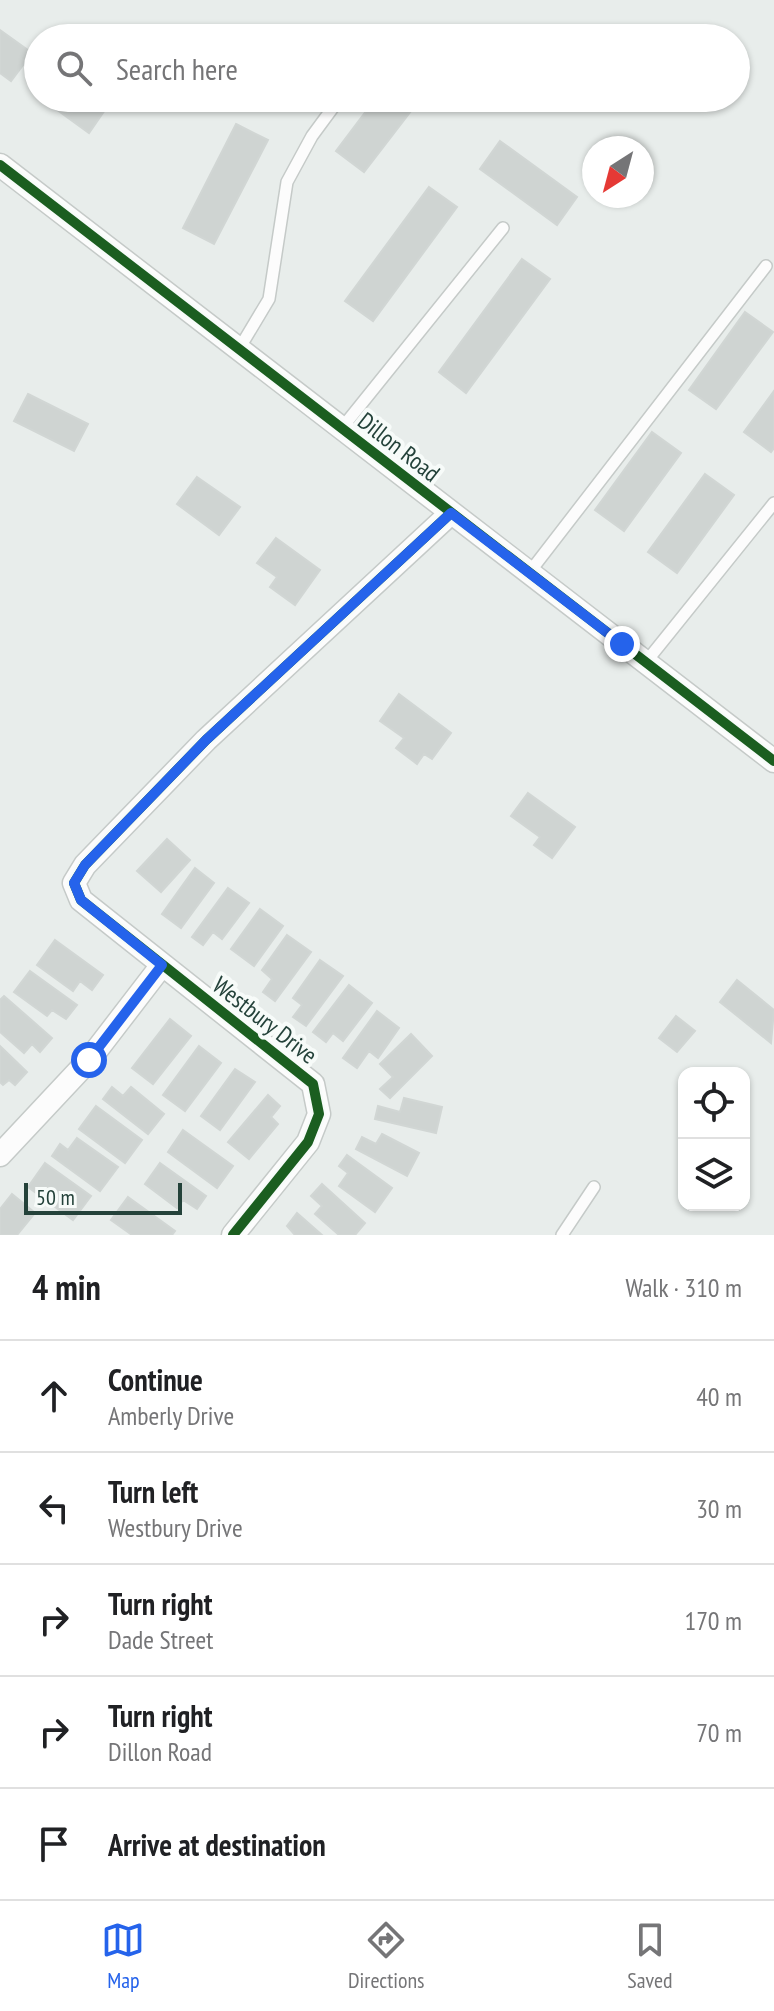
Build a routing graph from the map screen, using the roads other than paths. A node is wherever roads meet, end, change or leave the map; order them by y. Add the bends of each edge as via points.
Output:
1 (330, 112) edge
2 (0, 165) edge
3 (503, 228) dead end
4 (766, 266) dead end
5 (239, 349) junction
6 (342, 428) junction
7 (774, 503) edge
8 (451, 513) junction
9 (529, 573) junction
10 (646, 662) junction
11 (774, 761) edge
12 (162, 965) junction
13 (0, 1155) edge
14 (594, 1187) dead end
15 (233, 1235) edge
16 (562, 1235) edge

1 - 5 lane via 287,182 269,299
2 - 5 street, Dillon Road
3 - 6 lane
4 - 9 lane
5 - 6 street, Dillon Road
6 - 8 street, Dillon Road
7 - 10 lane
8 - 9 street, Dillon Road
8 - 12 street, Westbury Drive via 206,740 85,865 74,883 81,900
9 - 10 street, Dillon Road
10 - 11 street, Dillon Road
12 - 13 street via 89,1060
12 - 15 street, Westbury Drive via 313,1084 318,1095 319,1114 308,1142
14 - 16 lane

